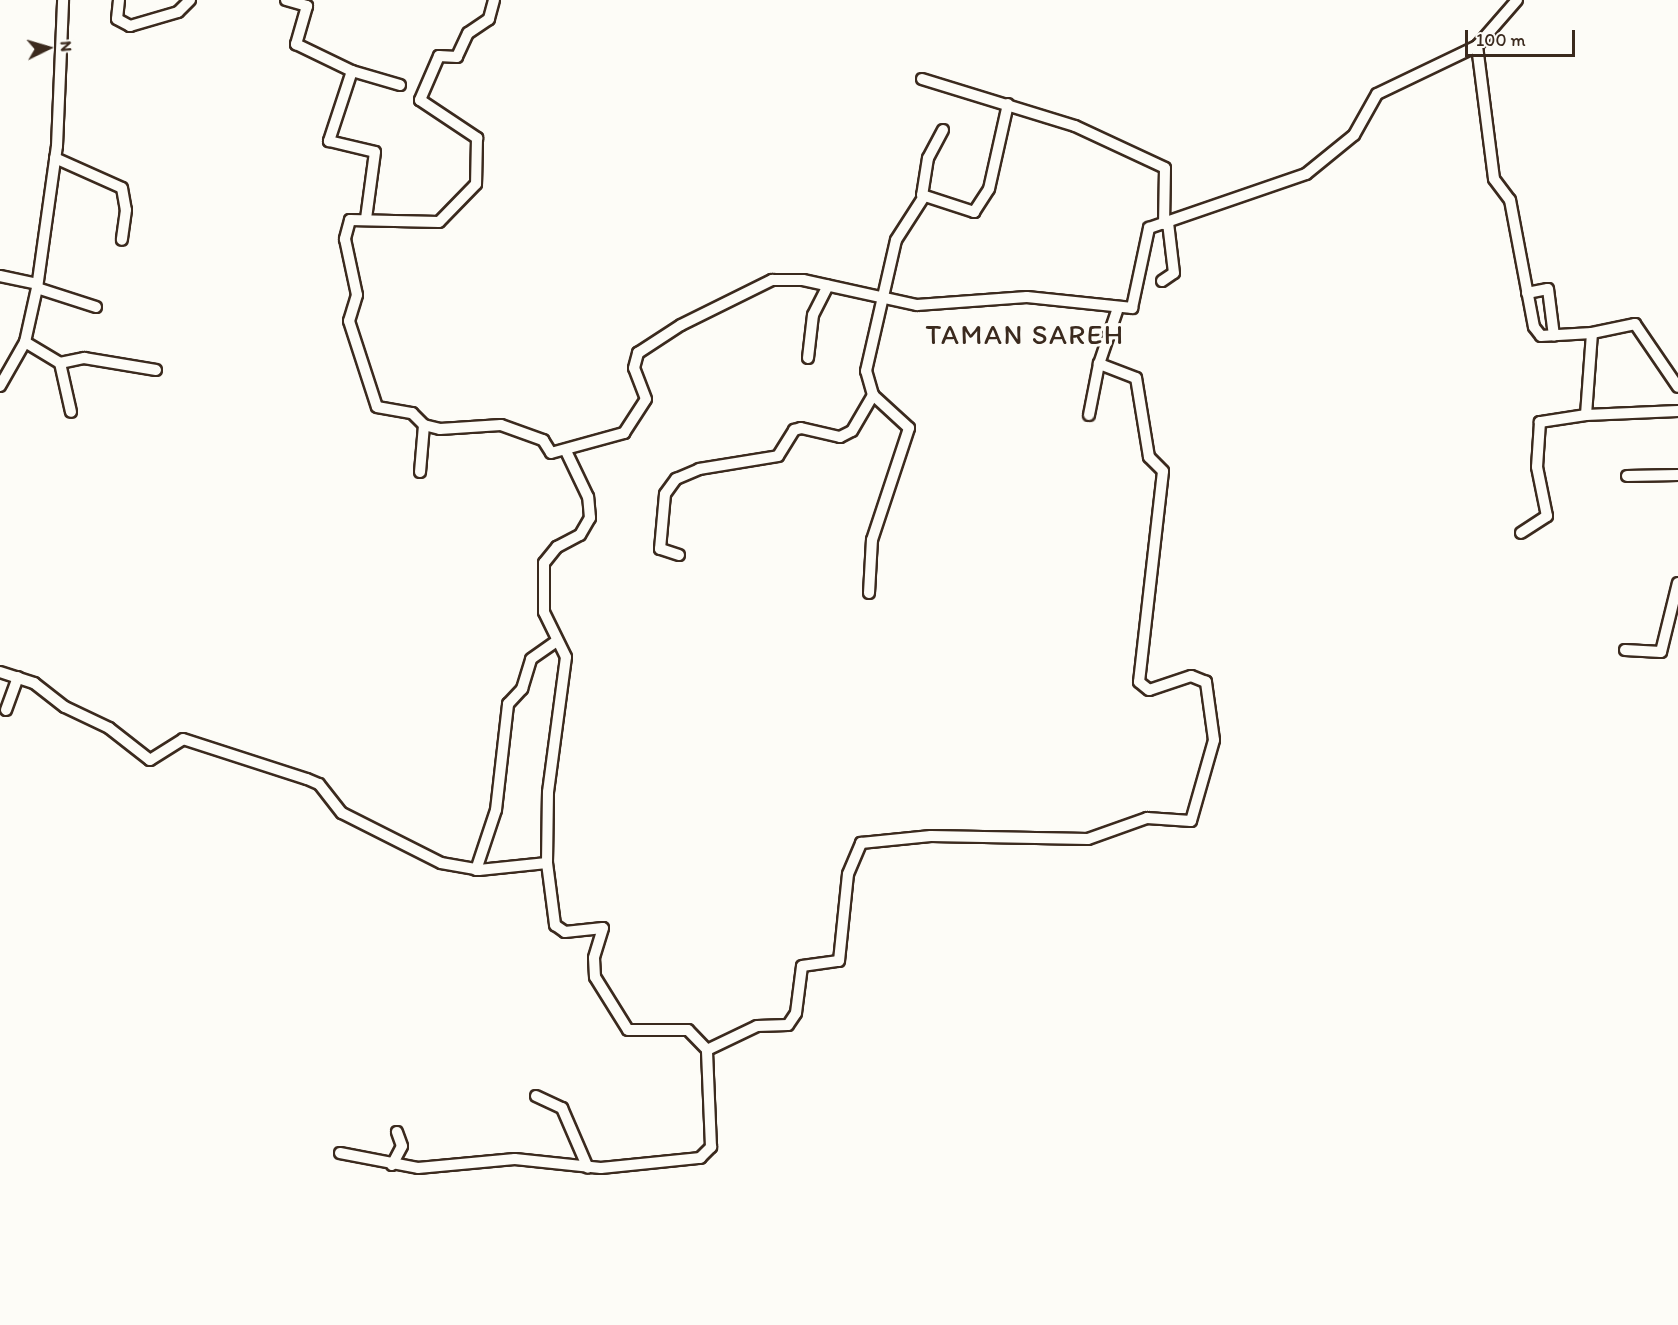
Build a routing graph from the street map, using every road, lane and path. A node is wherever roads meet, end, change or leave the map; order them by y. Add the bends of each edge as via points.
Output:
1 (63, 0) edge
2 (119, 0) edge
3 (190, 0) edge
4 (286, 0) edge
5 (494, 0) edge
6 (1517, 0) edge
7 (308, 3) edge
8 (1477, 46) junction
9 (352, 71) junction
10 (922, 79) dead end
11 (400, 85) dead end
12 (1008, 104) junction
13 (943, 130) dead end
14 (55, 158) junction
15 (923, 198) junction
16 (366, 219) junction
17 (1166, 223) junction
18 (122, 240) dead end
19 (0, 276) edge
20 (1162, 281) dead end
21 (37, 286) junction
22 (828, 286) junction
23 (1527, 293) junction
24 (883, 298) junction
25 (96, 307) dead end
26 (1118, 308) junction
27 (1592, 333) junction
28 (1554, 336) junction
29 (25, 342) junction
30 (808, 358) dead end
31 (60, 363) junction
32 (1099, 364) junction
33 (156, 370) dead end
34 (0, 386) edge
35 (1678, 387) edge
36 (873, 395) junction
37 (1678, 411) edge
38 (71, 412) dead end
39 (1089, 415) dead end
40 (1586, 415) junction
41 (424, 425) junction
42 (566, 451) junction
43 (420, 472) dead end
44 (1678, 475) edge
45 (1627, 476) dead end
46 (1521, 533) dead end
47 (679, 555) dead end
48 (1678, 583) edge
49 (869, 593) dead end
50 (555, 642) junction
51 (1625, 650) dead end
52 (0, 672) edge
53 (18, 677) junction
54 (6, 710) dead end
55 (547, 863) junction
56 (476, 870) junction
57 (707, 1050) junction
58 (536, 1096) dead end
59 (397, 1132) dead end
60 (340, 1153) dead end
61 (392, 1165) junction
62 (588, 1168) junction

1 - 14 street
2 - 3 street via 117,19 130,26 178,12
4 - 7 street
5 - 16 street via 489,19 468,33 457,57 440,55 420,100 477,138 476,184 439,222
6 - 8 street
7 - 9 street via 297,44
8 - 17 street via 1377,94 1354,135 1306,174
8 - 23 street via 1494,179 1510,200
9 - 11 street
9 - 16 street via 328,141 375,152
10 - 12 street
12 - 15 street via 981,209 964,211
12 - 17 street via 1075,126 1165,168
13 - 15 street via 927,158
14 - 18 street via 122,188 126,210
14 - 21 street
15 - 24 street via 896,240
16 - 41 street via 352,219 345,235 349,276 357,295 350,324 376,406 412,413
17 - 20 street via 1174,273
17 - 26 street via 1147,231 1136,303 1129,310
19 - 21 street
21 - 25 street
21 - 29 street
22 - 24 street
22 - 30 street via 813,315
22 - 42 street via 772,280 673,329 634,358 646,399 632,425 610,439
23 - 28 street via 1536,332
23 - 28 street via 1548,289
24 - 26 street via 941,307 1027,297
24 - 36 street via 865,379
26 - 32 street
27 - 28 street
27 - 35 street via 1635,324
27 - 40 street
29 - 31 street
29 - 34 street
31 - 33 street via 78,357
31 - 38 street
32 - 39 street
32 - 57 street via 1136,378 1149,458 1163,471 1139,682 1149,690 1191,676 1206,682 1214,740 1192,818 1187,823 1147,818 1088,839 866,840 857,847 848,874 839,961 802,966 796,1013 788,1025 757,1026
36 - 47 street via 847,436 801,428 794,430 778,456 699,469 668,485 660,549
36 - 49 street via 909,428 872,540
37 - 40 street
40 - 46 street via 1540,422 1537,467 1547,516
41 - 42 street via 451,430 501,425 543,440 550,453
41 - 43 street
42 - 50 street via 588,497 591,518 580,535 557,547 544,563 544,612
44 - 45 street
48 - 51 street via 1661,652
50 - 55 street via 566,657 548,792
50 - 56 street via 531,659 522,689 509,701 496,810
52 - 53 street
53 - 54 street
53 - 56 street via 109,728 150,760 183,739 307,778 320,784 342,813 441,862
55 - 56 street
55 - 57 street via 555,925 564,932 603,928 594,958 595,977 628,1030 688,1030
57 - 62 street via 710,1151 700,1158
58 - 62 street via 562,1108
59 - 61 street via 402,1146
60 - 61 street
61 - 62 street via 474,1167 515,1159

